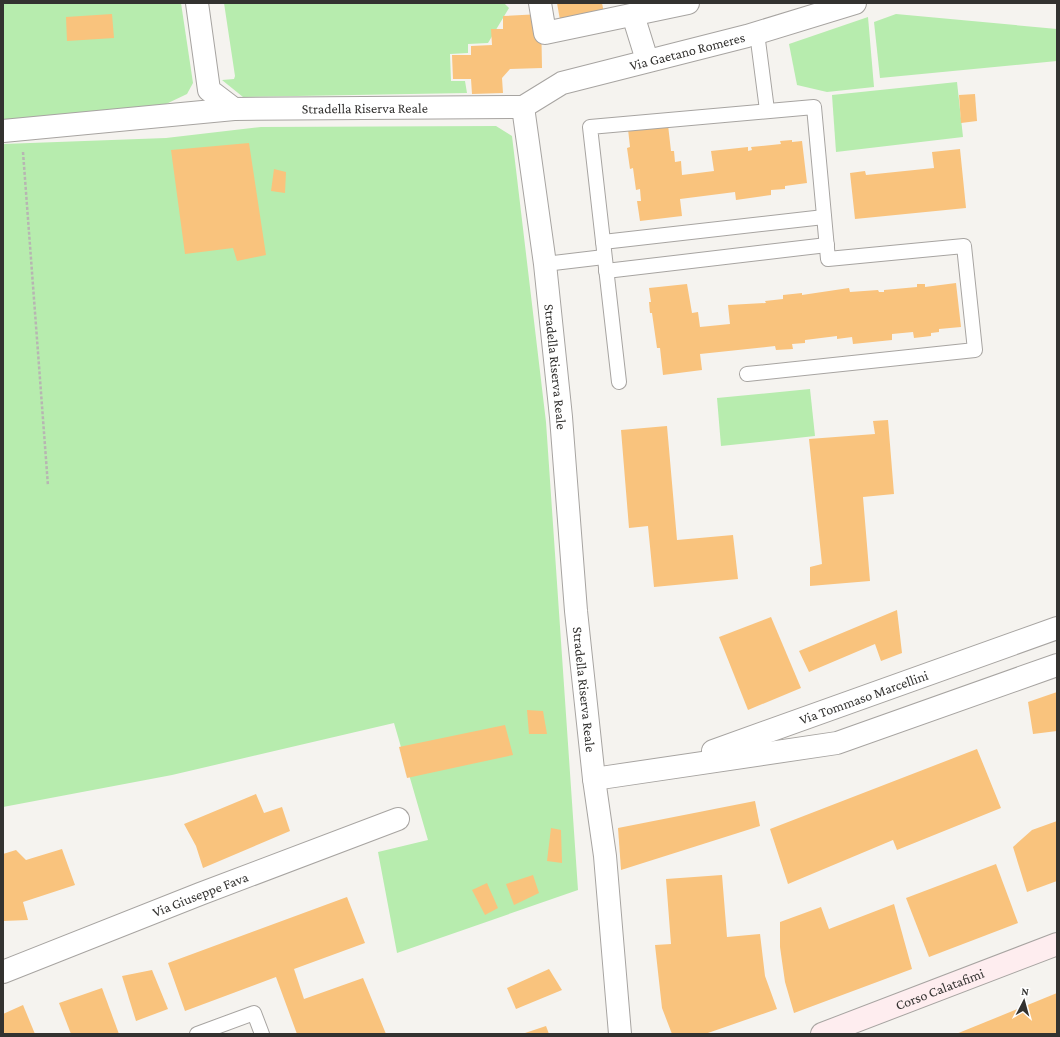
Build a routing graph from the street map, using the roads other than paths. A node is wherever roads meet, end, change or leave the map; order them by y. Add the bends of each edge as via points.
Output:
1 (197, 3) edge
2 (540, 3) edge
3 (688, 3) edge
4 (854, 3) edge
5 (644, 10) edge
6 (757, 33) junction
7 (648, 60) junction
8 (523, 107) junction
9 (234, 110) junction
10 (767, 110) junction
11 (12, 130) edge
12 (824, 217) junction
13 (603, 242) junction
14 (827, 245) junction
15 (604, 257) junction
16 (545, 264) junction
17 (606, 271) junction
18 (748, 374) dead end
19 (619, 382) dead end
20 (1057, 628) edge
21 (1057, 665) edge
22 (670, 767) junction
23 (594, 779) junction
24 (398, 819) dead end
25 (1057, 944) edge
26 (3, 972) edge
27 (197, 1034) edge
28 (262, 1034) edge
29 (620, 1034) edge
30 (822, 1034) edge

1 - 9 street via 209,90
2 - 5 street via 545,33
3 - 5 street
4 - 6 street, Via Gaetano Romeres
5 - 7 street
6 - 7 street, Via Gaetano Romeres
6 - 10 lane
7 - 8 street, Via Gaetano Romeres via 562,83
8 - 9 street, Stradella Riserva Reale
8 - 16 street, Stradella Riserva Reale
9 - 11 street, Stradella Riserva Reale
10 - 12 lane via 814,107
10 - 13 lane via 590,127
12 - 13 lane
12 - 14 lane
13 - 15 lane
14 - 17 lane
14 - 18 lane via 828,259 964,246 975,350
15 - 16 lane
15 - 17 lane
16 - 23 street, Stradella Riserva Reale via 561,417 576,611
17 - 19 lane
20 - 22 street, Via Tommaso Marcellini
21 - 22 street, Via Tommaso Marcellini via 837,744
22 - 23 street, Via Tommaso Marcellini
23 - 29 street, Stradella Riserva Reale via 605,856
24 - 26 street, Via Giuseppe Fava
25 - 30 main road, Corso Calatafimi
27 - 28 lane via 254,1013

